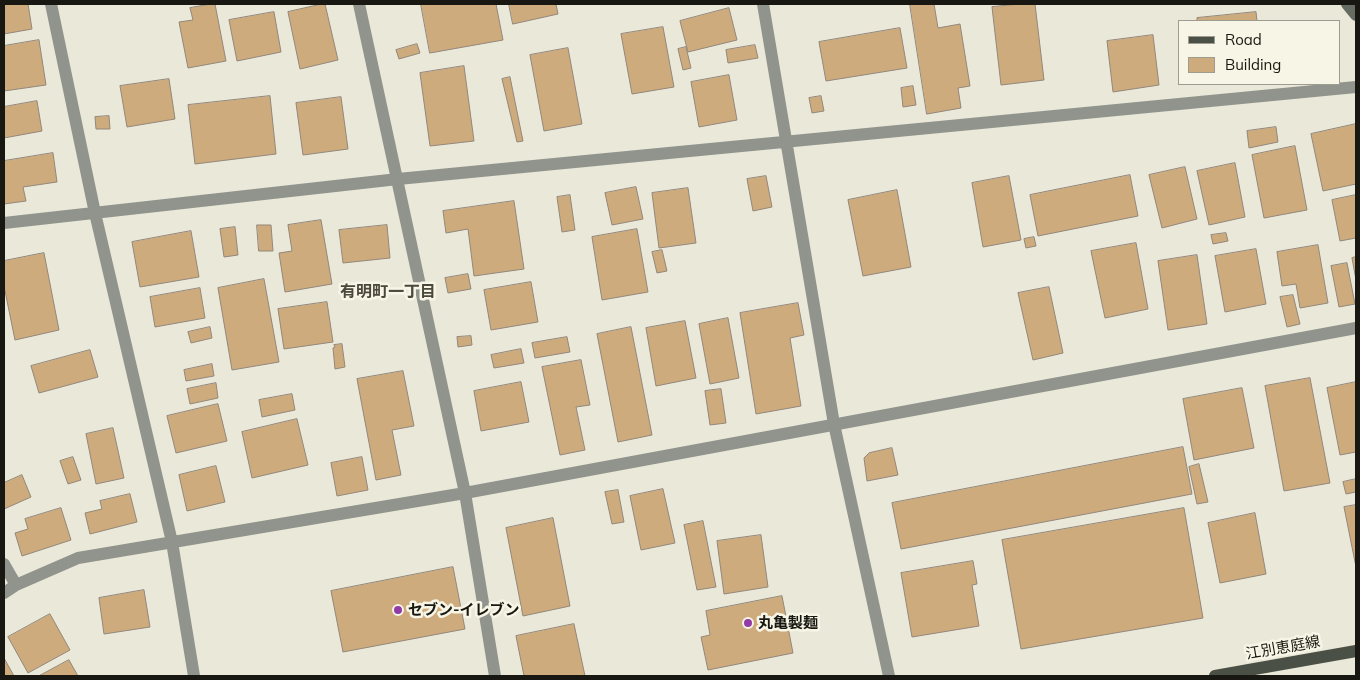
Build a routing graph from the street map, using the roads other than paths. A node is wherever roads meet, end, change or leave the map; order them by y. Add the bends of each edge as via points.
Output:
1 (51, 4) edge
2 (359, 4) edge
3 (763, 4) edge
4 (1346, 4) edge
5 (1356, 15) edge
6 (1356, 87) edge
7 (788, 142) junction
8 (398, 179) junction
9 (95, 213) junction
10 (4, 223) edge
11 (1356, 328) edge
12 (834, 424) junction
13 (465, 493) junction
14 (172, 542) junction
15 (4, 564) edge
16 (16, 585) junction
17 (4, 593) edge
18 (1356, 651) edge
19 (194, 676) edge
20 (495, 676) edge
21 (889, 676) edge
22 (1215, 676) edge

1 - 9 street
2 - 8 street
3 - 7 street
4 - 5 street
6 - 7 street
7 - 8 street
7 - 12 street
8 - 9 street
8 - 13 street
9 - 10 street
9 - 14 street
11 - 12 street
12 - 13 street
12 - 21 street
13 - 14 street
13 - 20 street
14 - 16 street via 78,558
14 - 19 street
15 - 16 street
16 - 17 street
18 - 22 main road, 江別恵庭線

